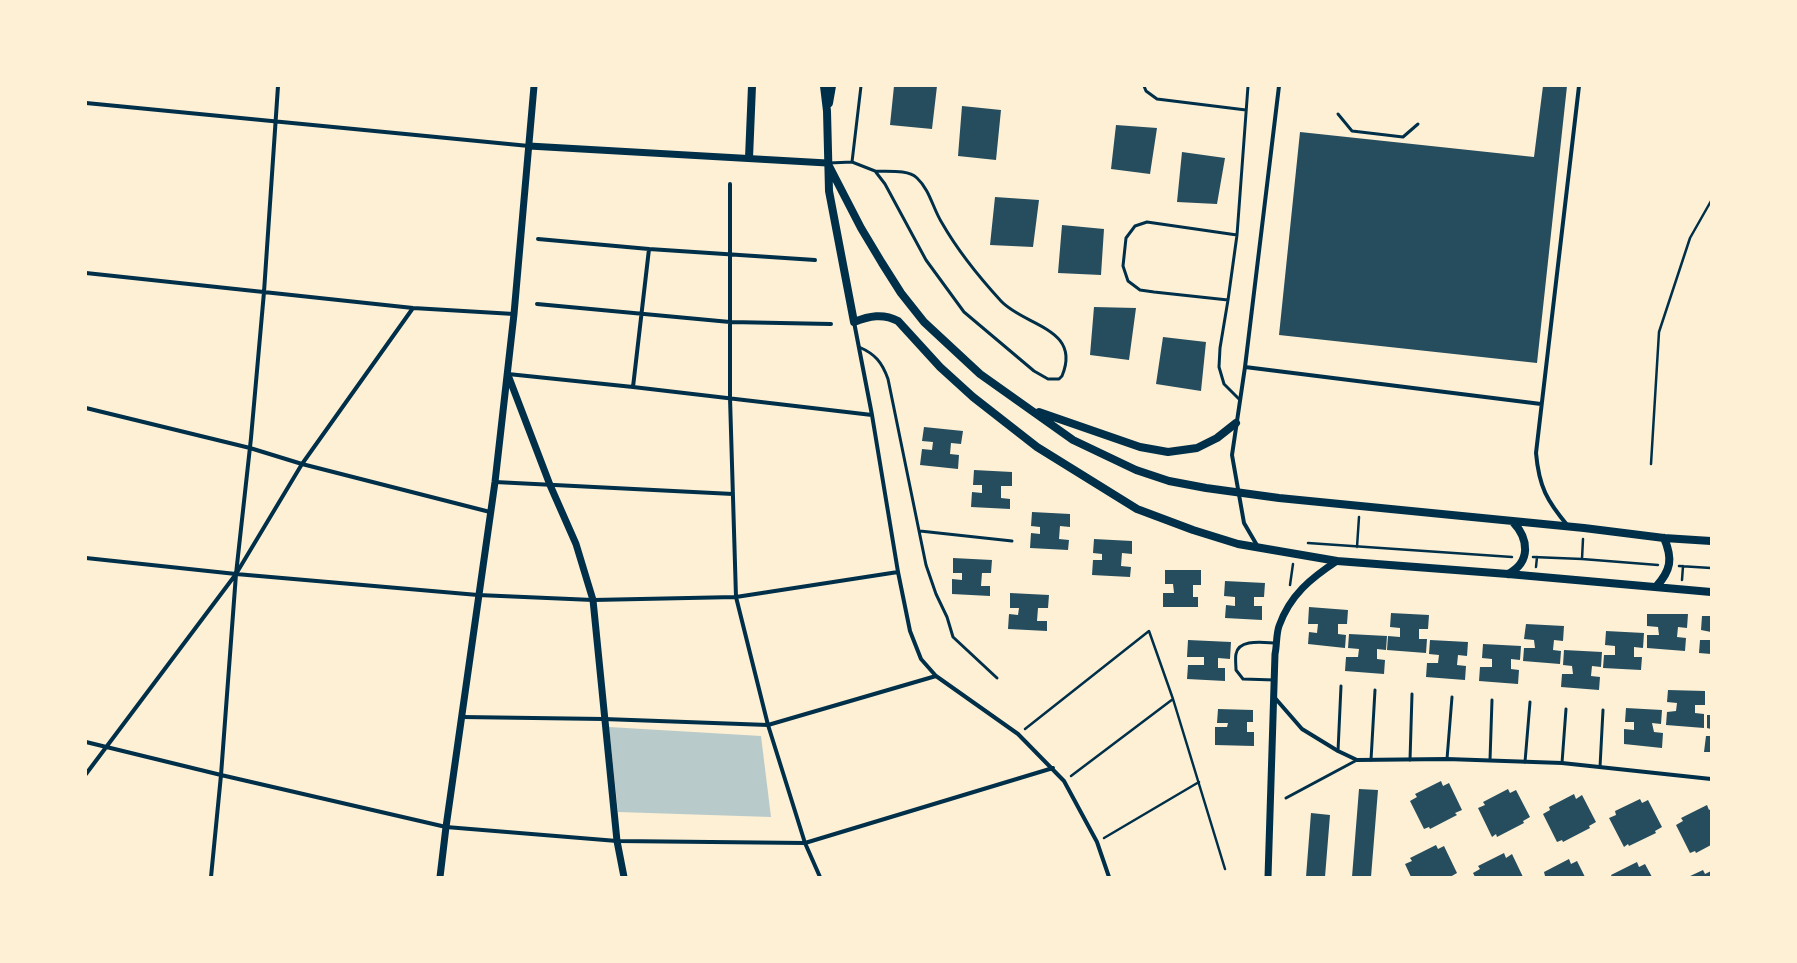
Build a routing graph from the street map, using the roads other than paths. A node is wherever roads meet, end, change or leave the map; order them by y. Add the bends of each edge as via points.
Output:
1 (278, 86) edge
2 (534, 86) edge
3 (752, 86) edge
4 (824, 86) edge
5 (832, 86) edge
6 (861, 86) edge
7 (1144, 86) edge
8 (1248, 86) edge
9 (1279, 86) edge
10 (1579, 86) edge
11 (86, 103) edge
12 (1246, 110) junction
13 (827, 111) junction
14 (1338, 114) dead end
15 (275, 122) junction
16 (1418, 124) dead end
17 (529, 146) junction
18 (749, 158) junction
19 (852, 162) junction
20 (827, 163) junction
21 (875, 171) junction
22 (730, 184) dead end
23 (1236, 235) junction
24 (538, 240) dead end
25 (649, 249) junction
26 (730, 254) junction
27 (815, 260) dead end
28 (86, 273) edge
29 (264, 292) junction
30 (1228, 300) junction
31 (537, 304) dead end
32 (413, 308) junction
33 (514, 314) junction
34 (641, 315) junction
35 (730, 322) junction
36 (854, 322) junction
37 (831, 324) dead end
38 (858, 347) junction
39 (1245, 366) junction
40 (507, 374) junction
41 (633, 387) junction
42 (730, 398) junction
43 (1240, 400) junction
44 (1541, 404) junction
45 (86, 408) edge
46 (1029, 408) junction
47 (872, 415) junction
48 (1236, 423) junction
49 (250, 448) junction
50 (302, 464) junction
51 (495, 482) junction
52 (550, 485) junction
53 (733, 494) junction
54 (490, 512) junction
55 (1513, 522) junction
56 (1569, 527) junction
57 (920, 531) junction
58 (1664, 538) junction
59 (1012, 541) dead end
60 (1711, 541) edge
61 (1258, 548) junction
62 (86, 558) edge
63 (1337, 561) junction
64 (898, 572) junction
65 (236, 574) junction
66 (1508, 574) junction
67 (1656, 587) junction
68 (1711, 592) edge
69 (478, 595) junction
70 (736, 598) junction
71 (593, 600) junction
72 (1277, 644) junction
73 (936, 676) junction
74 (998, 678) dead end
75 (1275, 680) junction
76 (1341, 686) dead end
77 (1375, 690) dead end
78 (1412, 694) dead end
79 (1452, 697) dead end
80 (1275, 698) junction
81 (1492, 700) dead end
82 (1530, 702) dead end
83 (1566, 709) dead end
84 (1603, 710) dead end
85 (462, 717) junction
86 (604, 719) junction
87 (768, 725) junction
88 (86, 742) edge
89 (107, 747) junction
90 (1338, 751) junction
91 (1447, 759) junction
92 (1357, 760) junction
93 (1370, 760) junction
94 (1410, 760) junction
95 (1490, 760) junction
96 (1525, 762) junction
97 (1562, 764) junction
98 (1600, 767) junction
99 (1053, 768) junction
100 (86, 774) edge
101 (221, 776) junction
102 (1711, 779) edge
103 (1286, 798) dead end
104 (446, 827) junction
105 (618, 841) junction
106 (805, 844) junction
107 (211, 877) edge
108 (440, 877) edge
109 (624, 877) edge
110 (820, 877) edge
111 (1109, 877) edge
112 (1268, 877) edge

1 - 15 street
2 - 17 street
3 - 18 main road
4 - 13 main road
5 - 13 main road
6 - 19 lane
7 - 12 lane via 1146,91 1157,99
8 - 12 lane
9 - 39 street
10 - 44 street
11 - 15 street
12 - 23 lane
13 - 20 main road
14 - 16 lane via 1352,130 1403,137
15 - 17 street
15 - 29 street
17 - 18 street
17 - 33 street
18 - 20 street
19 - 20 lane
19 - 21 lane
20 - 36 main road via 832,212
20 - 46 main road via 882,264 919,316 980,374
21 - 21 lane via 885,184 926,260 964,312 1034,371 1048,379 1059,379 1062,376 1066,355 1062,342 1047,329 1002,303 957,248 940,222 926,190 916,177 902,172
22 - 26 street
23 - 30 lane
23 - 30 lane via 1148,222 1135,226 1130,232 1126,238 1124,252 1128,281 1140,290
24 - 25 street
25 - 26 street
25 - 34 street
26 - 27 street
26 - 35 street
28 - 29 street
29 - 32 street
29 - 49 street
30 - 43 lane via 1219,366 1224,384
31 - 34 street
32 - 33 street
32 - 50 street
33 - 40 street
34 - 35 street
34 - 41 street
35 - 37 street
35 - 42 street
36 - 38 street
36 - 61 main road via 879,316 898,321 940,367 973,397 1037,446 1137,509 1238,544
38 - 47 street
38 - 57 lane via 876,356 888,379
39 - 43 street
39 - 44 street
40 - 41 street
40 - 51 street
40 - 52 street
41 - 42 street
42 - 47 street
42 - 53 street
43 - 48 street
44 - 56 street via 1536,453 1540,481 1554,510
45 - 49 street
46 - 48 main road via 1140,447 1168,452 1197,448 1217,438
46 - 55 main road via 1073,440 1136,470 1169,481 1214,490
47 - 64 street
48 - 61 street via 1232,454 1244,523
49 - 50 street
49 - 65 street
50 - 54 street
50 - 65 street
51 - 52 street
51 - 54 street
52 - 53 street
52 - 71 street via 576,544
53 - 70 street
54 - 69 street
55 - 56 main road
55 - 66 main road via 1525,539 1525,554 1518,567
56 - 58 main road
57 - 59 lane
57 - 74 lane via 926,565 953,636
58 - 60 main road
58 - 67 main road via 1670,552 1668,573
61 - 63 main road
62 - 65 street
63 - 66 main road
63 - 72 street via 1313,576 1298,592 1279,627
64 - 70 street
64 - 73 street via 910,631 921,659
65 - 69 street
65 - 89 street
65 - 101 street
66 - 67 main road
67 - 68 main road
69 - 71 street
69 - 85 street
70 - 71 street
70 - 87 street
71 - 86 street
72 - 75 street
72 - 75 lane via 1244,644 1239,647 1236,654 1236,670 1243,679
73 - 87 street
73 - 99 street via 1018,734
75 - 80 street
76 - 90 lane
77 - 93 lane
78 - 94 lane
79 - 91 lane
80 - 90 street via 1302,729
80 - 112 street
81 - 95 lane
82 - 96 lane
83 - 97 lane
84 - 98 lane
85 - 86 street
85 - 104 street
86 - 87 street
86 - 105 street
87 - 106 street
88 - 89 street
89 - 100 street
89 - 101 street
90 - 92 street
91 - 94 street
91 - 95 street
92 - 93 street
92 - 103 lane
93 - 94 street
95 - 96 street
96 - 97 street
97 - 98 street
98 - 102 street
99 - 106 street
99 - 111 street via 1064,781 1097,842
101 - 104 street
101 - 107 street
104 - 105 street
104 - 108 street
105 - 106 street
105 - 109 street
106 - 110 street

